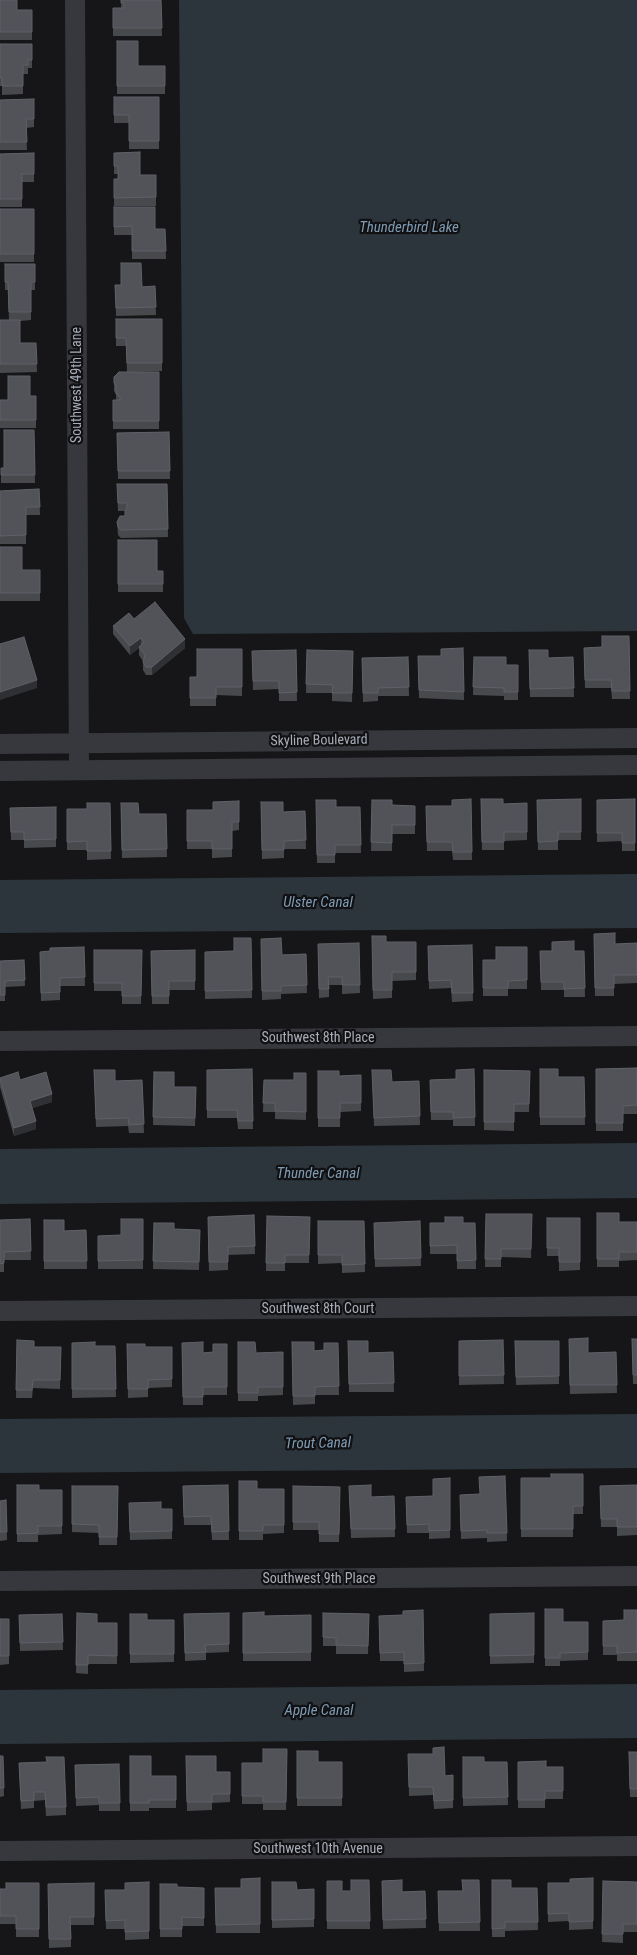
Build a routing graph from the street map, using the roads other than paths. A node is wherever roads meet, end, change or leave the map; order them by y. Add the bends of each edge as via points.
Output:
1 (75, 0) edge
2 (637, 738) edge
3 (0, 744) edge
4 (79, 744) junction
5 (637, 765) edge
6 (79, 770) junction
7 (0, 771) edge
8 (637, 1036) edge
9 (0, 1041) edge
10 (637, 1306) edge
11 (0, 1311) edge
12 (637, 1576) edge
13 (0, 1581) edge
14 (637, 1846) edge
15 (0, 1851) edge

1 - 4 street, Southwest 49th Lane
2 - 4 street, Skyline Boulevard
3 - 4 street, Skyline Boulevard
4 - 6 street, Southwest 49th Lane
5 - 6 street, Skyline Boulevard
6 - 7 street, Skyline Boulevard
8 - 9 street, Southwest 8th Place
10 - 11 street, Southwest 8th Court
12 - 13 street, Southwest 9th Place
14 - 15 street, Southwest 10th Avenue

